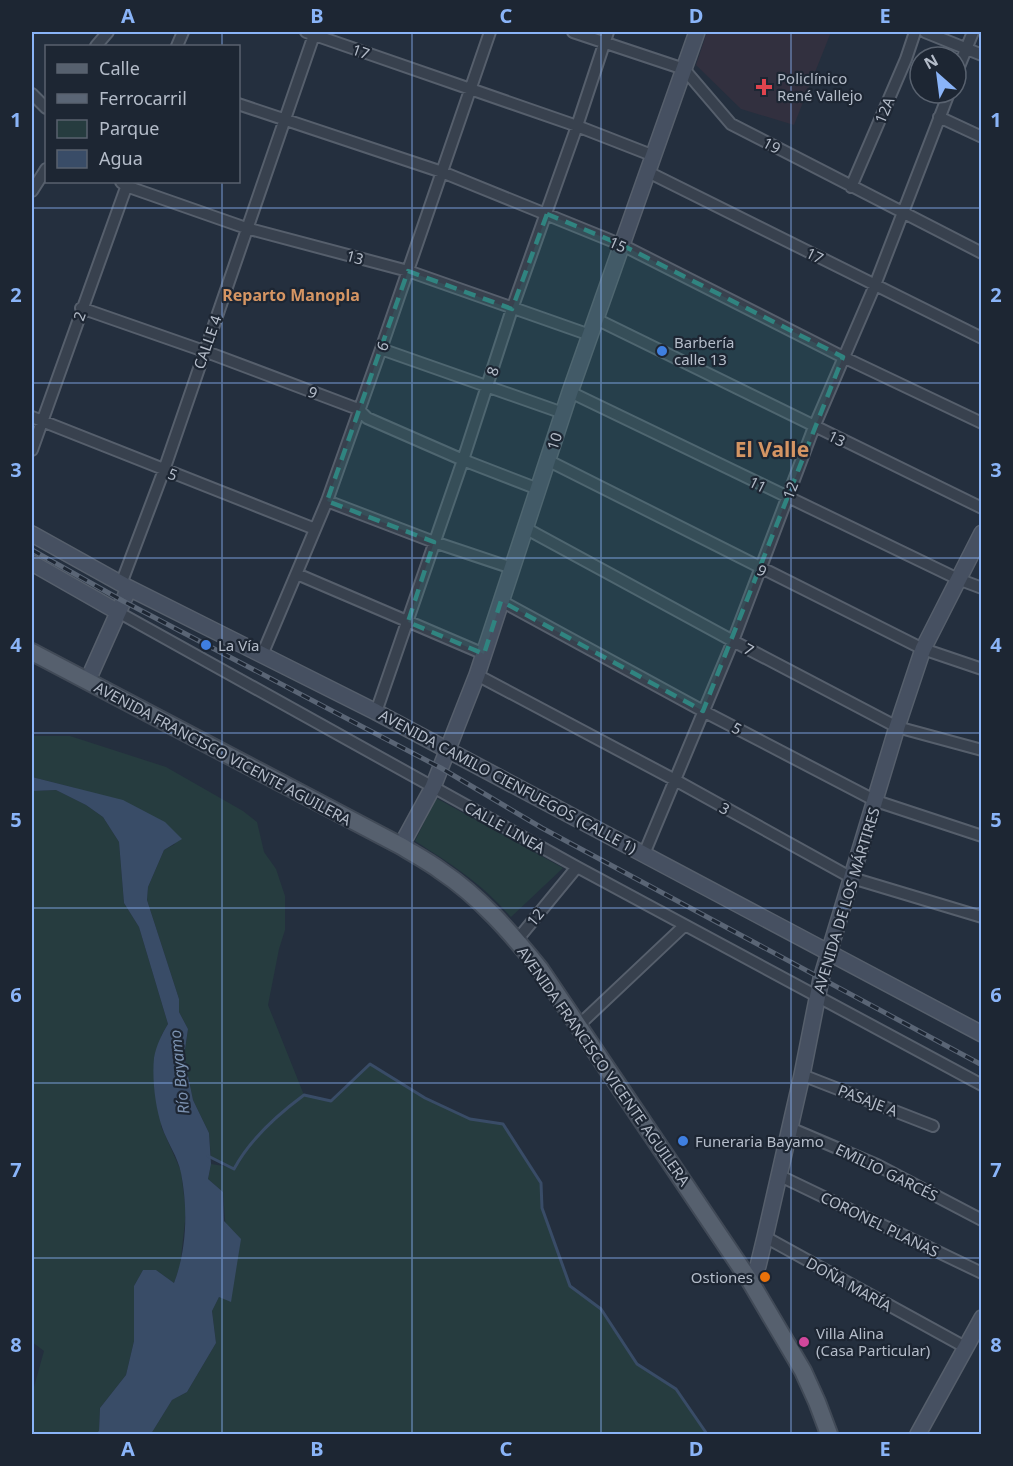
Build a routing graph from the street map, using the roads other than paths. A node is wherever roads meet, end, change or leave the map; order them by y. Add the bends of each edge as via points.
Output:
1 (108, 32) edge
2 (311, 32) edge
3 (490, 32) edge
4 (573, 32) edge
5 (608, 32) edge
6 (697, 32) edge
7 (915, 32) edge
8 (925, 32) edge
9 (604, 43) junction
10 (97, 45) edge
11 (956, 45) edge
12 (684, 69) junction
13 (469, 89) junction
14 (32, 94) edge
15 (240, 105) edge
16 (944, 105) edge
17 (45, 107) edge
18 (939, 117) junction
19 (286, 120) junction
20 (577, 126) junction
21 (981, 137) edge
22 (654, 156) junction
23 (45, 171) edge
24 (442, 172) junction
25 (648, 172) junction
26 (125, 183) edge
27 (850, 186) junction
28 (32, 191) edge
29 (901, 213) junction
30 (547, 214) junction
31 (246, 228) junction
32 (622, 245) junction
33 (981, 253) edge
34 (408, 272) junction
35 (875, 285) junction
36 (81, 308) junction
37 (512, 309) junction
38 (596, 319) junction
39 (590, 335) junction
40 (981, 338) edge
41 (381, 349) junction
42 (204, 351) junction
43 (843, 357) junction
44 (487, 386) junction
45 (570, 392) junction
46 (358, 409) junction
47 (563, 413) junction
48 (37, 419) edge
49 (981, 423) edge
50 (814, 428) junction
51 (32, 450) edge
52 (463, 460) junction
53 (547, 460) junction
54 (164, 470) junction
55 (538, 489) junction
56 (787, 498) junction
57 (327, 501) junction
58 (981, 508) edge
59 (525, 528) junction
60 (315, 529) junction
61 (981, 532) edge
62 (32, 534) edge
63 (434, 543) junction
64 (32, 563) edge
65 (512, 568) junction
66 (761, 569) junction
67 (297, 574) junction
68 (958, 579) junction
69 (125, 586) junction
70 (981, 588) edge
71 (501, 601) junction
72 (118, 612) junction
73 (408, 622) junction
74 (733, 641) junction
75 (923, 649) junction
76 (32, 652) edge
77 (484, 654) junction
78 (262, 655) junction
79 (981, 669) edge
80 (477, 675) junction
81 (87, 680) junction
82 (703, 711) junction
83 (376, 712) junction
84 (897, 727) junction
85 (448, 750) junction
86 (981, 750) edge
87 (675, 780) junction
88 (433, 787) junction
89 (876, 801) junction
90 (981, 836) edge
91 (401, 846) junction
92 (644, 854) junction
93 (577, 867) junction
94 (852, 878) junction
95 (981, 917) edge
96 (684, 926) junction
97 (517, 940) junction
98 (830, 953) junction
99 (817, 997) junction
100 (579, 1025) junction
101 (980, 1029) edge
102 (802, 1075) junction
103 (981, 1085) edge
104 (933, 1126) dead end
105 (790, 1128) junction
106 (778, 1175) junction
107 (981, 1220) edge
108 (765, 1237) junction
109 (981, 1273) edge
110 (750, 1281) junction
111 (981, 1318) edge
112 (965, 1347) junction
113 (829, 1434) edge
114 (918, 1434) edge

1 - 10 street
2 - 13 street, 17
2 - 19 street, CALLE 4
3 - 13 street, 6
4 - 9 street
5 - 9 street, 8
6 - 12 street, 10
7 - 27 street, 12A
8 - 11 street
9 - 12 street
9 - 20 street, 8
12 - 22 street, 10
12 - 27 street, 19 via 730,124
13 - 20 street, 17
13 - 24 street, 6
14 - 17 street
15 - 19 street, 15
16 - 18 street, 12
18 - 21 street
18 - 29 street, 12
19 - 24 street, 15
19 - 31 street, CALLE 4
20 - 22 street, 17
20 - 30 street, 8
22 - 25 street, 10
23 - 28 street
24 - 30 street, 15
24 - 34 street, 6
25 - 32 street, 10
25 - 35 street, 17
26 - 31 street, 13
26 - 36 street, 2
27 - 29 street, 19
29 - 33 street, 19
29 - 35 street, 12
30 - 32 street, 15
30 - 37 street, 8
31 - 34 street, 13
31 - 42 street, CALLE 4
32 - 38 street, 10
32 - 43 street, 15
34 - 37 street, 13
34 - 41 street, 6
35 - 40 street, 17
35 - 43 street, 12
36 - 42 street, 9
36 - 48 street, 2
37 - 39 street, 13
37 - 44 street, 8
38 - 39 street, 10
38 - 50 street, 13
39 - 45 street, 10
41 - 44 street
41 - 46 street, 6
42 - 46 street, 9
42 - 54 street, CALLE 4
43 - 49 street, 15
43 - 50 street, 12
44 - 47 street
44 - 52 street, 8
45 - 47 street, 10
45 - 56 street, 11
46 - 52 street, 9 via 367,418
46 - 57 street, 6
47 - 53 street, 10
48 - 51 street, 2
48 - 54 street, 5
50 - 56 street, 12
50 - 58 street, 13
52 - 55 street, 9
52 - 63 street, 8
53 - 55 street, 10
53 - 66 street, 9
54 - 60 street, 5
54 - 69 street, CALLE 4
55 - 59 street, 10
56 - 66 street, 12
56 - 68 street, 11
57 - 60 street, 6
57 - 63 street
59 - 65 street, 10
59 - 74 street, 7
60 - 67 street, 6
61 - 68 street, AVENIDA DE LOS MÁRTIRES
62 - 69 street, AVENIDA CAMILO CIENFUEGOS (CALLE 1)
63 - 65 street
63 - 73 street, 8
64 - 72 street, CALLE LINEA
65 - 71 street, 10
66 - 74 street, 12
66 - 75 street, 9
67 - 73 street
67 - 78 street, 6
68 - 70 street, 11
68 - 75 street, AVENIDA DE LOS MÁRTIRES
69 - 72 street, CALLE 4
69 - 78 street, AVENIDA CAMILO CIENFUEGOS (CALLE 1)
71 - 77 street, 10
71 - 82 street, 5
72 - 81 street, CALLE 4
72 - 88 street, CALLE LINEA
73 - 77 street
73 - 83 street, 8
74 - 82 street, 12
74 - 84 street, 7
75 - 79 street, 9
75 - 84 street, AVENIDA DE LOS MÁRTIRES
76 - 81 main road, AVENIDA FRANCISCO VICENTE AGUILERA
77 - 80 street, 10
78 - 83 street, AVENIDA CAMILO CIENFUEGOS (CALLE 1)
80 - 85 street, 10
80 - 87 street, 3
81 - 91 main road, AVENIDA FRANCISCO VICENTE AGUILERA
82 - 87 street, 12
82 - 89 street, 5
83 - 85 street, AVENIDA CAMILO CIENFUEGOS (CALLE 1)
84 - 86 street, 7
84 - 89 street, AVENIDA DE LOS MÁRTIRES
85 - 88 street, 10
85 - 92 street, AVENIDA CAMILO CIENFUEGOS (CALLE 1)
87 - 92 street, 12
87 - 94 street, 3
88 - 91 street, 10
88 - 93 street, CALLE LINEA
89 - 90 street, 5
89 - 94 street, AVENIDA DE LOS MÁRTIRES
91 - 97 main road, AVENIDA FRANCISCO VICENTE AGUILERA via 477,898
92 - 98 street, AVENIDA CAMILO CIENFUEGOS (CALLE 1)
93 - 96 street, CALLE LINEA
93 - 97 street, 12
94 - 95 street, 3
94 - 98 street, AVENIDA DE LOS MÁRTIRES
96 - 99 street, CALLE LINEA
96 - 100 street
97 - 100 main road, AVENIDA FRANCISCO VICENTE AGUILERA
98 - 99 street, AVENIDA DE LOS MÁRTIRES
98 - 101 street, AVENIDA CAMILO CIENFUEGOS (CALLE 1)
99 - 102 street, AVENIDA DE LOS MÁRTIRES
99 - 103 street, CALLE LINEA
100 - 110 main road, AVENIDA FRANCISCO VICENTE AGUILERA
102 - 104 street, PASAJE A
102 - 105 street, AVENIDA DE LOS MÁRTIRES
105 - 106 street, AVENIDA DE LOS MÁRTIRES
105 - 107 street, EMILIO GARCÉS via 877,1165
106 - 108 street, AVENIDA DE LOS MÁRTIRES
106 - 109 street, CORONEL PLANAS
108 - 110 street, AVENIDA DE LOS MÁRTIRES
108 - 112 street, DOÑA MARÍA
110 - 113 main road, AVENIDA FRANCISCO VICENTE AGUILERA via 803,1371
111 - 112 street
112 - 114 street

